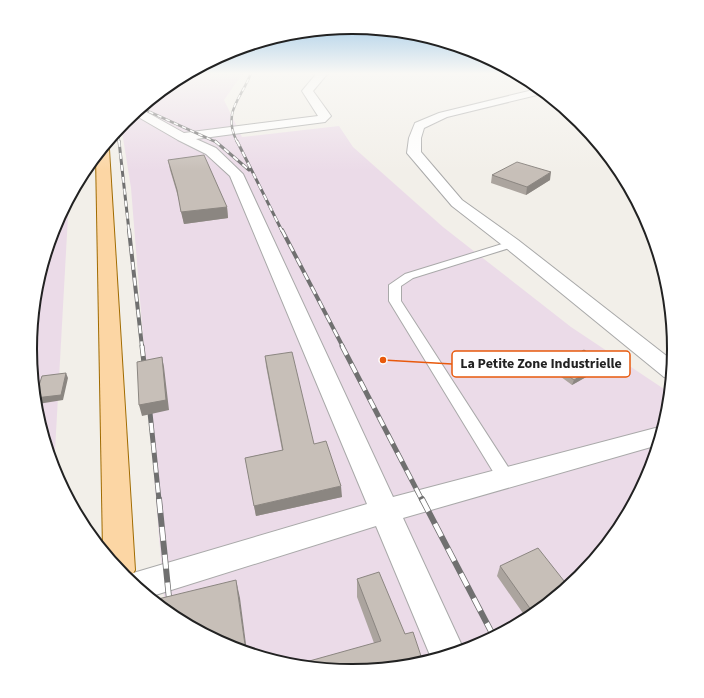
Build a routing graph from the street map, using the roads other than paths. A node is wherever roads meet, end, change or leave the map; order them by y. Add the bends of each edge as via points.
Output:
1 (318, 106) edge
2 (482, 106) edge
3 (142, 114) edge
4 (182, 137) junction
5 (102, 157) edge
6 (512, 244) junction
7 (666, 367) edge
8 (654, 437) edge
9 (506, 478) junction
10 (383, 512) junction
11 (119, 561) edge
12 (142, 584) edge
13 (445, 649) edge

1 - 4 street via 325,116 321,119
2 - 6 street via 443,115 419,126 414,153 457,203
3 - 4 street
4 - 10 street via 210,151 236,174
5 - 11 main road
6 - 7 street
6 - 9 lane via 408,276 395,285 395,301
8 - 9 street
9 - 10 street
10 - 12 street
10 - 13 street

